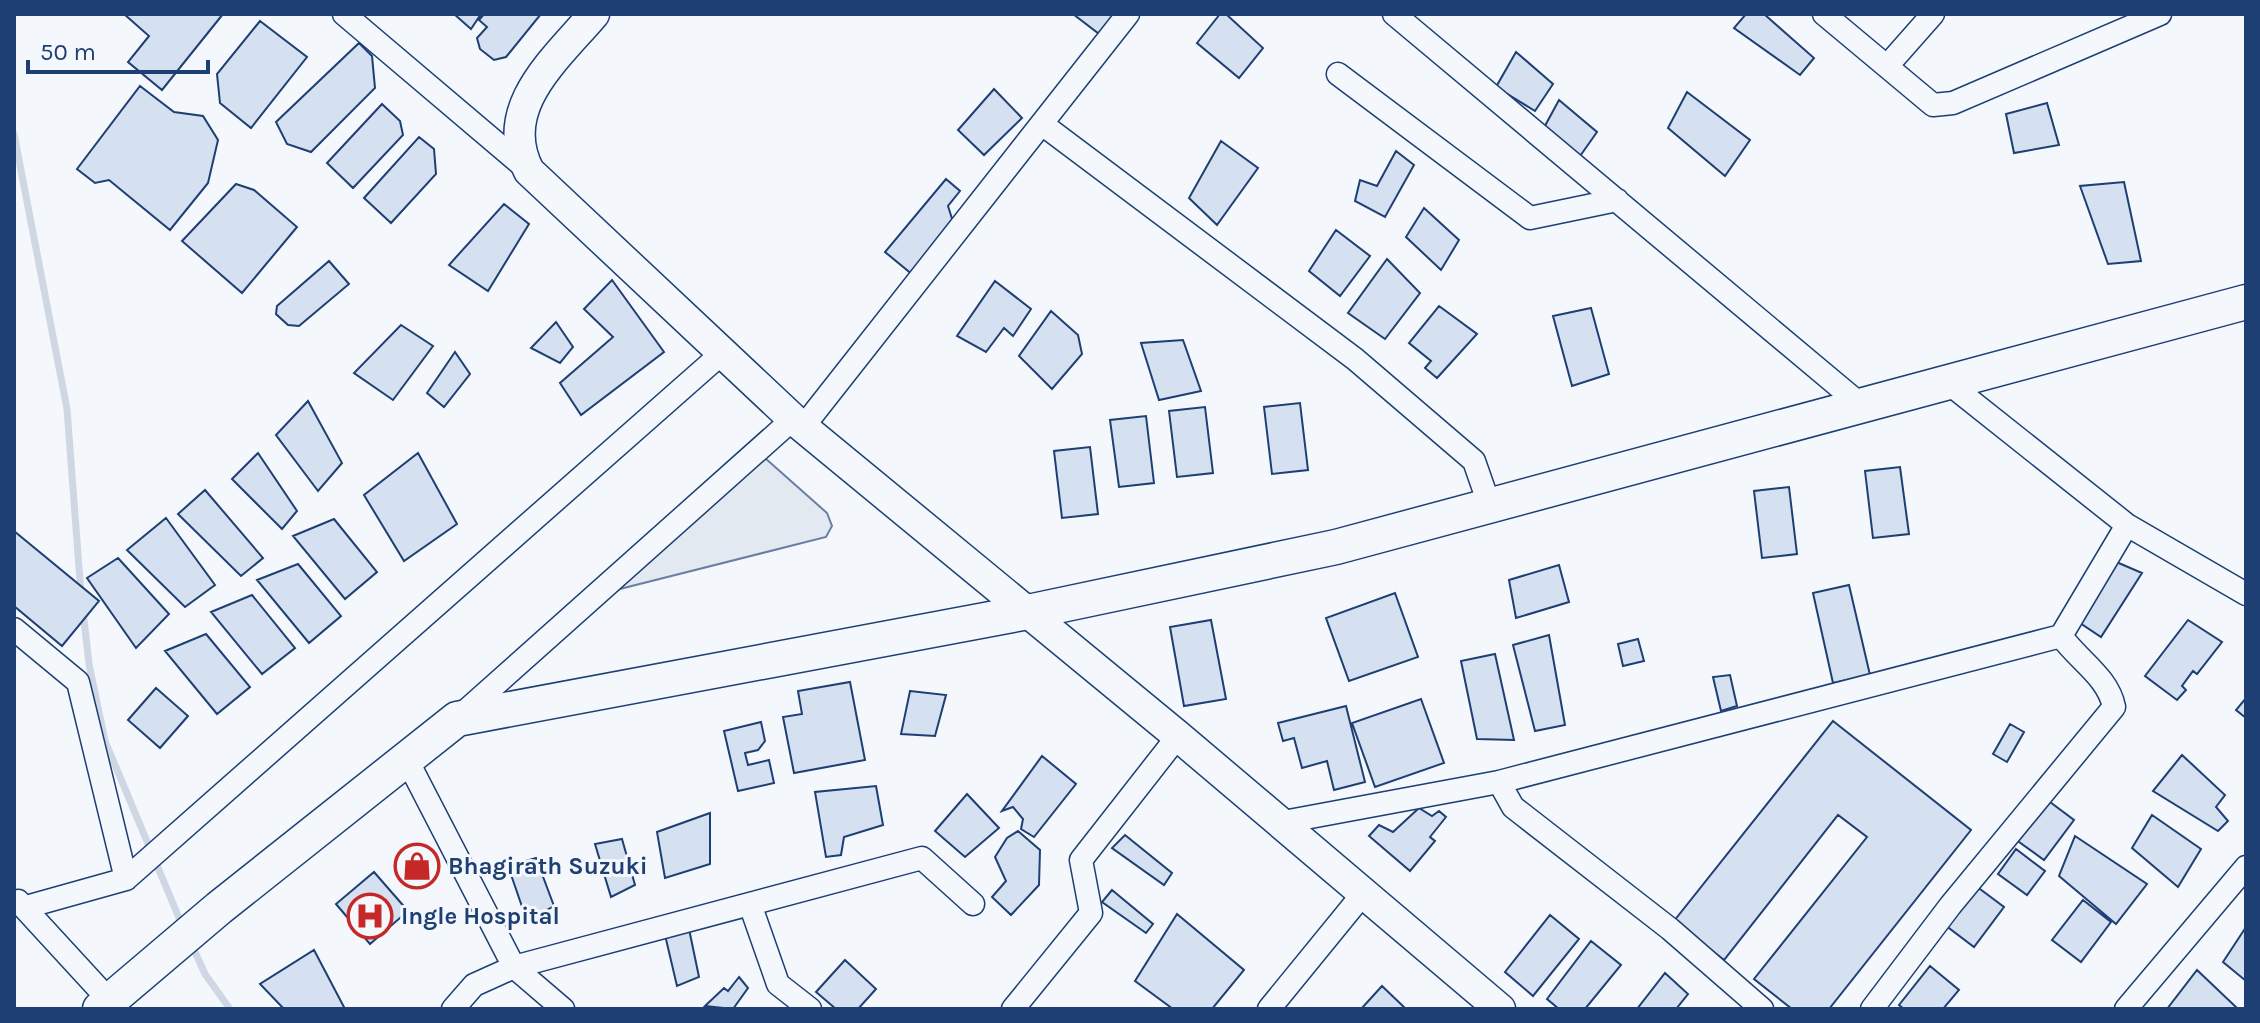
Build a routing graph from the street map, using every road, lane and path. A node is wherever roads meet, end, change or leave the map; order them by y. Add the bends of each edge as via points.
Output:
1 (344, 14) edge
2 (594, 14) edge
3 (1128, 14) edge
4 (1394, 14) edge
5 (1824, 14) edge
6 (1933, 14) edge
7 (2160, 14) edge
8 (1888, 65) junction
9 (1338, 74) dead end
10 (1042, 124) junction
11 (529, 171) junction
12 (1617, 200) junction
13 (2246, 302) edge
14 (720, 355) junction
15 (1947, 382) junction
16 (1861, 405) junction
17 (798, 423) junction
18 (1489, 504) junction
19 (2127, 525) junction
20 (2246, 594) edge
21 (1028, 612) junction
22 (14, 629) edge
23 (2061, 636) junction
24 (457, 719) junction
25 (1178, 736) junction
26 (405, 756) junction
27 (1499, 782) junction
28 (1278, 823) junction
29 (2246, 867) edge
30 (126, 879) junction
31 (1362, 895) junction
32 (20, 902) edge
33 (750, 904) junction
34 (973, 904) dead end
35 (514, 967) junction
36 (105, 1004) edge
37 (453, 1009) edge
38 (563, 1009) edge
39 (810, 1009) edge
40 (1013, 1009) edge
41 (1269, 1009) edge
42 (1500, 1009) edge
43 (1762, 1009) edge
44 (1872, 1009) edge
45 (2126, 1009) edge

1 - 11 street
2 - 11 street via 531,89 516,137
3 - 10 street
4 - 12 street
5 - 8 street
6 - 8 street
7 - 8 street via 1953,103 1933,105
9 - 12 street via 1530,218
10 - 17 street
10 - 18 street via 1355,359 1474,461
11 - 14 street
12 - 16 street
13 - 15 main road
14 - 17 street
14 - 30 street
15 - 16 main road
15 - 19 street
16 - 18 main road
17 - 21 street
17 - 24 street
18 - 21 main road via 1336,547
19 - 20 street
19 - 23 street
21 - 24 main road
21 - 25 street
22 - 30 street via 78,682
23 - 27 street
23 - 44 street via 2077,659 2103,680 2114,707
24 - 26 main road
25 - 28 street
25 - 40 street via 1081,860 1091,913
26 - 35 street
26 - 36 main road
27 - 28 street
27 - 43 street via 1513,807 1670,929
28 - 31 street
29 - 45 street
30 - 32 street
31 - 41 street
31 - 42 street
32 - 36 street
33 - 34 street via 922,858
33 - 35 street
33 - 39 street via 778,984
35 - 37 street via 474,985
35 - 38 street

